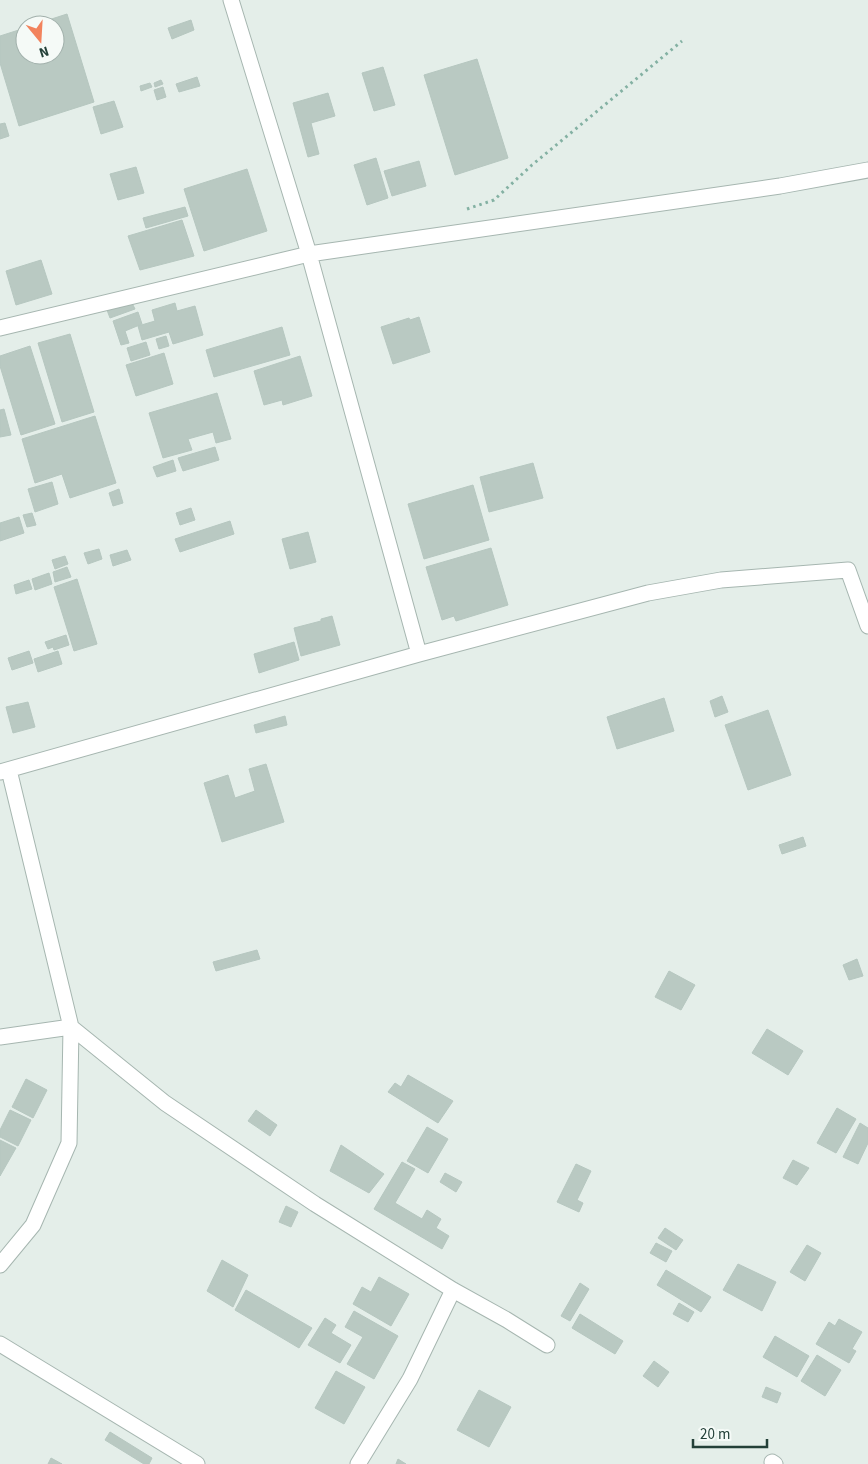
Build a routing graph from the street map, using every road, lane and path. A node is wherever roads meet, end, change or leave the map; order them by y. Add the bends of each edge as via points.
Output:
1 (231, 0) edge
2 (682, 41) dead end
3 (868, 170) edge
4 (460, 212) dead end
5 (309, 254) junction
6 (0, 328) edge
7 (868, 626) edge
8 (419, 654) junction
9 (4, 771) edge
10 (71, 1027) junction
11 (0, 1037) edge
12 (0, 1265) edge
13 (453, 1290) junction
14 (0, 1344) edge
15 (547, 1346) dead end
16 (197, 1464) edge
17 (358, 1464) edge

1 - 5 street
2 - 4 path via 494,200
3 - 5 street via 780,186
5 - 6 street
5 - 8 street
7 - 8 street via 848,570 721,580 648,593
8 - 9 street
9 - 10 street
10 - 11 street
10 - 12 street via 69,1143 33,1225
10 - 13 street via 165,1103 315,1204
13 - 15 street
13 - 17 street via 410,1379
14 - 16 street

